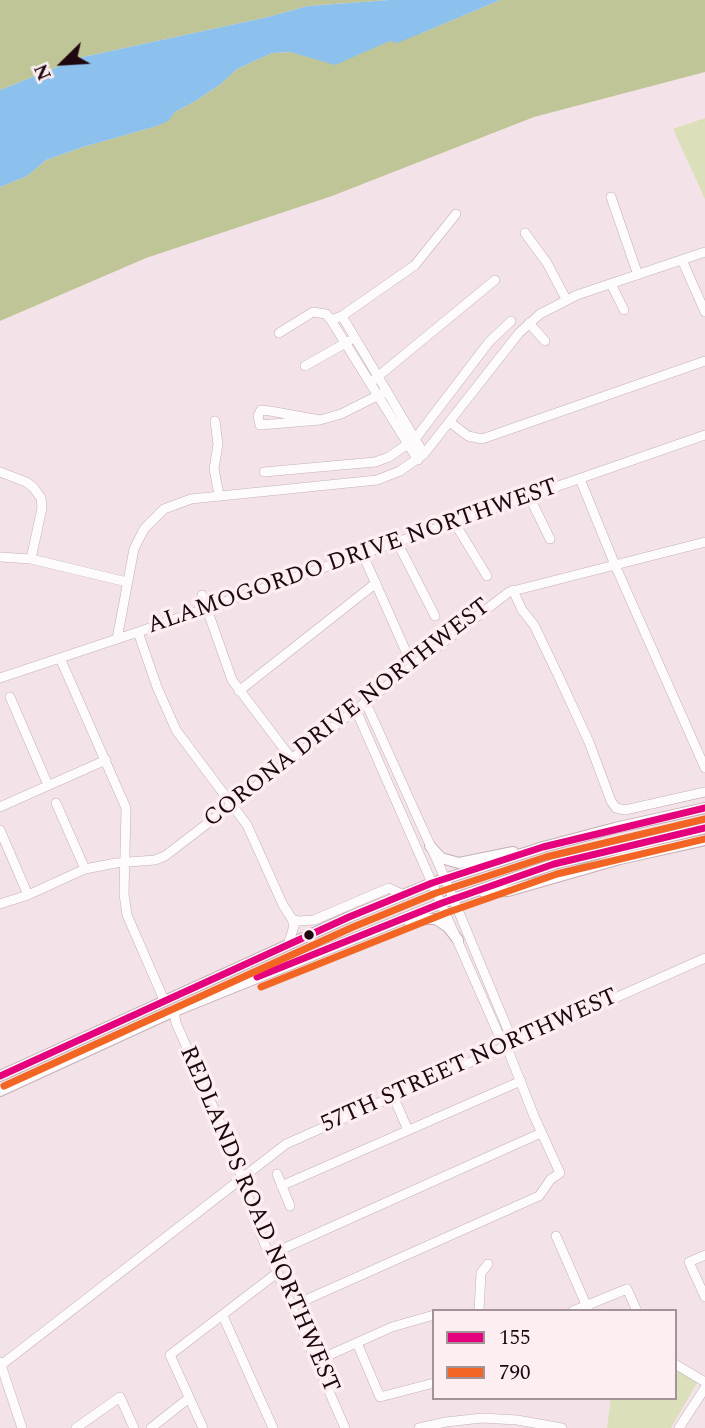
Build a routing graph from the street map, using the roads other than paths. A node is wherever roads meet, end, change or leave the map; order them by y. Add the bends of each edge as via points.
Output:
1 (611, 197) dead end
2 (456, 214) dead end
3 (525, 233) dead end
4 (705, 252) edge
5 (682, 260) junction
6 (638, 275) junction
7 (495, 280) dead end
8 (611, 284) junction
9 (566, 299) junction
10 (624, 310) dead end
11 (705, 312) edge
12 (342, 316) junction
13 (331, 320) junction
14 (511, 321) dead end
15 (529, 323) junction
16 (279, 333) dead end
17 (355, 338) junction
18 (545, 341) dead end
19 (345, 343) junction
20 (705, 361) edge
21 (305, 366) dead end
22 (378, 376) junction
23 (370, 383) junction
24 (382, 393) junction
25 (215, 421) dead end
26 (320, 421) junction
27 (451, 423) junction
28 (705, 435) edge
29 (412, 442) junction
30 (421, 457) junction
31 (0, 472) edge
32 (264, 472) dead end
33 (580, 479) junction
34 (219, 495) junction
35 (529, 496) junction
36 (454, 522) junction
37 (550, 539) dead end
38 (397, 542) junction
39 (705, 542) edge
40 (363, 555) junction
41 (0, 557) edge
42 (31, 559) junction
43 (615, 565) junction
44 (487, 576) dead end
45 (127, 582) junction
46 (376, 583) junction
47 (513, 590) junction
48 (202, 595) dead end
49 (207, 609) junction
50 (435, 616) dead end
51 (138, 632) junction
52 (117, 639) junction
53 (60, 658) junction
54 (412, 665) junction
55 (0, 678) edge
56 (380, 689) junction
57 (239, 691) junction
58 (9, 696) dead end
59 (365, 701) junction
60 (355, 708) junction
61 (374, 722) junction
62 (389, 757) junction
63 (291, 758) junction
64 (106, 760) junction
65 (379, 761) junction
66 (705, 768) edge
67 (48, 785) junction
68 (705, 792) edge
69 (56, 803) dead end
70 (231, 804) junction
71 (0, 807) edge
72 (705, 808) edge
73 (705, 828) edge
74 (0, 830) edge
75 (705, 840) edge
76 (430, 846) junction
77 (543, 848) junction
78 (125, 863) junction
79 (85, 869) junction
80 (445, 878) junction
81 (432, 883) junction
82 (474, 891) junction
83 (28, 894) junction
84 (404, 895) junction
85 (447, 901) junction
86 (0, 904) edge
87 (292, 919) junction
88 (367, 934) junction
89 (458, 940) junction
90 (288, 945) junction
91 (705, 958) edge
92 (219, 976) junction
93 (164, 1000) junction
94 (174, 1011) junction
95 (121, 1035) junction
96 (506, 1045) junction
97 (0, 1076) edge
98 (521, 1081) junction
99 (0, 1091) edge
100 (393, 1096) junction
101 (408, 1130) junction
102 (541, 1133) junction
103 (276, 1174) dead end
104 (242, 1177) junction
105 (281, 1186) junction
106 (290, 1206) dead end
107 (556, 1236) dead end
108 (269, 1255) junction
109 (705, 1255) edge
110 (488, 1264) dead end
111 (277, 1273) junction
112 (705, 1297) edge
113 (292, 1306) junction
114 (587, 1308) edge
115 (479, 1309) edge
116 (635, 1309) edge
117 (223, 1316) junction
118 (432, 1316) edge
119 (356, 1343) junction
120 (316, 1361) junction
121 (0, 1364) edge
122 (677, 1365) edge
123 (705, 1382) edge
124 (432, 1384) edge
125 (705, 1388) edge
126 (189, 1398) junction
127 (22, 1428) edge
128 (76, 1428) edge
129 (134, 1428) edge
130 (151, 1428) edge
131 (203, 1428) edge
132 (273, 1428) edge
133 (345, 1428) edge
134 (419, 1428) edge
135 (562, 1428) edge
136 (679, 1428) edge

1 - 6 street
2 - 12 street via 415,265
3 - 9 street
4 - 5 street
5 - 6 street
5 - 11 street
6 - 8 street
7 - 22 street
8 - 9 street
8 - 10 street
9 - 15 street
12 - 13 street
12 - 17 street
13 - 16 street via 313,312
13 - 19 street
14 - 29 street via 489,342
15 - 18 street
15 - 27 street
17 - 19 street
17 - 22 street
19 - 21 street
19 - 23 street
20 - 27 street via 482,439 468,436
22 - 23 street
22 - 24 street
23 - 24 street
24 - 26 street
24 - 29 street
25 - 34 street
26 - 26 street via 260,425 258,416 261,410
27 - 30 street
28 - 33 street, ALAMOGORDO DRIVE NORTHWEST
29 - 30 street
29 - 32 street via 384,460
30 - 34 street via 377,480
31 - 42 street via 26,482 41,498
33 - 35 street, ALAMOGORDO DRIVE NORTHWEST
33 - 43 street
34 - 45 street via 183,501 155,517 137,542
35 - 36 street, ALAMOGORDO DRIVE NORTHWEST
35 - 37 street
36 - 38 street, ALAMOGORDO DRIVE NORTHWEST
36 - 44 street
38 - 40 street, ALAMOGORDO DRIVE NORTHWEST
38 - 50 street
39 - 43 street, CORONA DRIVE NORTHWEST
40 - 46 street
40 - 49 street, ALAMOGORDO DRIVE NORTHWEST
41 - 42 street
42 - 45 street
43 - 47 street, CORONA DRIVE NORTHWEST
43 - 66 street
45 - 52 street
46 - 54 street
46 - 57 street
47 - 54 street, CORONA DRIVE NORTHWEST
47 - 68 street via 534,625 611,801 620,810
48 - 49 street
49 - 51 street, ALAMOGORDO DRIVE NORTHWEST
49 - 57 street
51 - 52 street, ALAMOGORDO DRIVE NORTHWEST
51 - 70 street via 176,730
52 - 53 street, ALAMOGORDO DRIVE NORTHWEST
53 - 55 street, ALAMOGORDO DRIVE NORTHWEST
53 - 64 street
54 - 56 street, CORONA DRIVE NORTHWEST
56 - 59 street, CORONA DRIVE NORTHWEST
56 - 61 street
57 - 63 street
58 - 67 street
59 - 60 street, CORONA DRIVE NORTHWEST
59 - 61 street
60 - 63 street, CORONA DRIVE NORTHWEST
60 - 65 street
61 - 62 street
62 - 65 street
62 - 76 street
63 - 70 street, CORONA DRIVE NORTHWEST
64 - 67 street
64 - 78 street via 127,808
65 - 81 street
67 - 71 street
69 - 79 street
70 - 78 street, CORONA DRIVE NORTHWEST via 165,856
70 - 87 street via 247,825
72 - 77 main road
73 - 82 main road via 595,853
74 - 83 street
75 - 82 main road via 508,891
76 - 77 main road via 442,858 459,863
76 - 80 street
77 - 80 main road
78 - 79 street, CORONA DRIVE NORTHWEST
78 - 93 street via 127,915
79 - 83 street, CORONA DRIVE NORTHWEST
80 - 81 main road
80 - 85 street
81 - 84 main road
81 - 85 street
82 - 85 main road
83 - 86 street, CORONA DRIVE NORTHWEST
84 - 87 street via 389,888 314,920
84 - 90 main road
85 - 88 main road
85 - 89 street
85 - 96 street via 508,1030
87 - 90 street
88 - 89 main road via 431,918 441,921
88 - 94 main road
89 - 96 street
90 - 92 main road
91 - 96 street, 57TH STREET NORTHWEST
92 - 93 main road
92 - 94 main road
93 - 95 main road via 160,1012
93 - 97 main road
94 - 95 main road
94 - 104 street, REDLANDS ROAD NORTHWEST
95 - 99 main road
96 - 98 street
96 - 100 street, 57TH STREET NORTHWEST
98 - 101 street
98 - 102 street
100 - 101 street
100 - 104 street, 57TH STREET NORTHWEST via 286,1144
101 - 105 street
102 - 108 street
102 - 113 street via 560,1173 539,1196
103 - 105 street
104 - 108 street, REDLANDS ROAD NORTHWEST
104 - 121 street, 57TH STREET NORTHWEST
105 - 106 street
107 - 114 street
108 - 111 street, REDLANDS ROAD NORTHWEST
109 - 112 street via 689,1262
110 - 115 street via 481,1273
111 - 113 street, REDLANDS ROAD NORTHWEST
111 - 117 street
113 - 120 street, REDLANDS ROAD NORTHWEST
114 - 116 street via 627,1289
117 - 126 street via 170,1355
117 - 132 street
118 - 119 street
119 - 120 street
119 - 124 street via 380,1397
120 - 133 street, REDLANDS ROAD NORTHWEST
121 - 127 street
122 - 123 street
125 - 136 street
126 - 130 street
126 - 131 street
128 - 129 street via 120,1397
134 - 135 street via 500,1419

